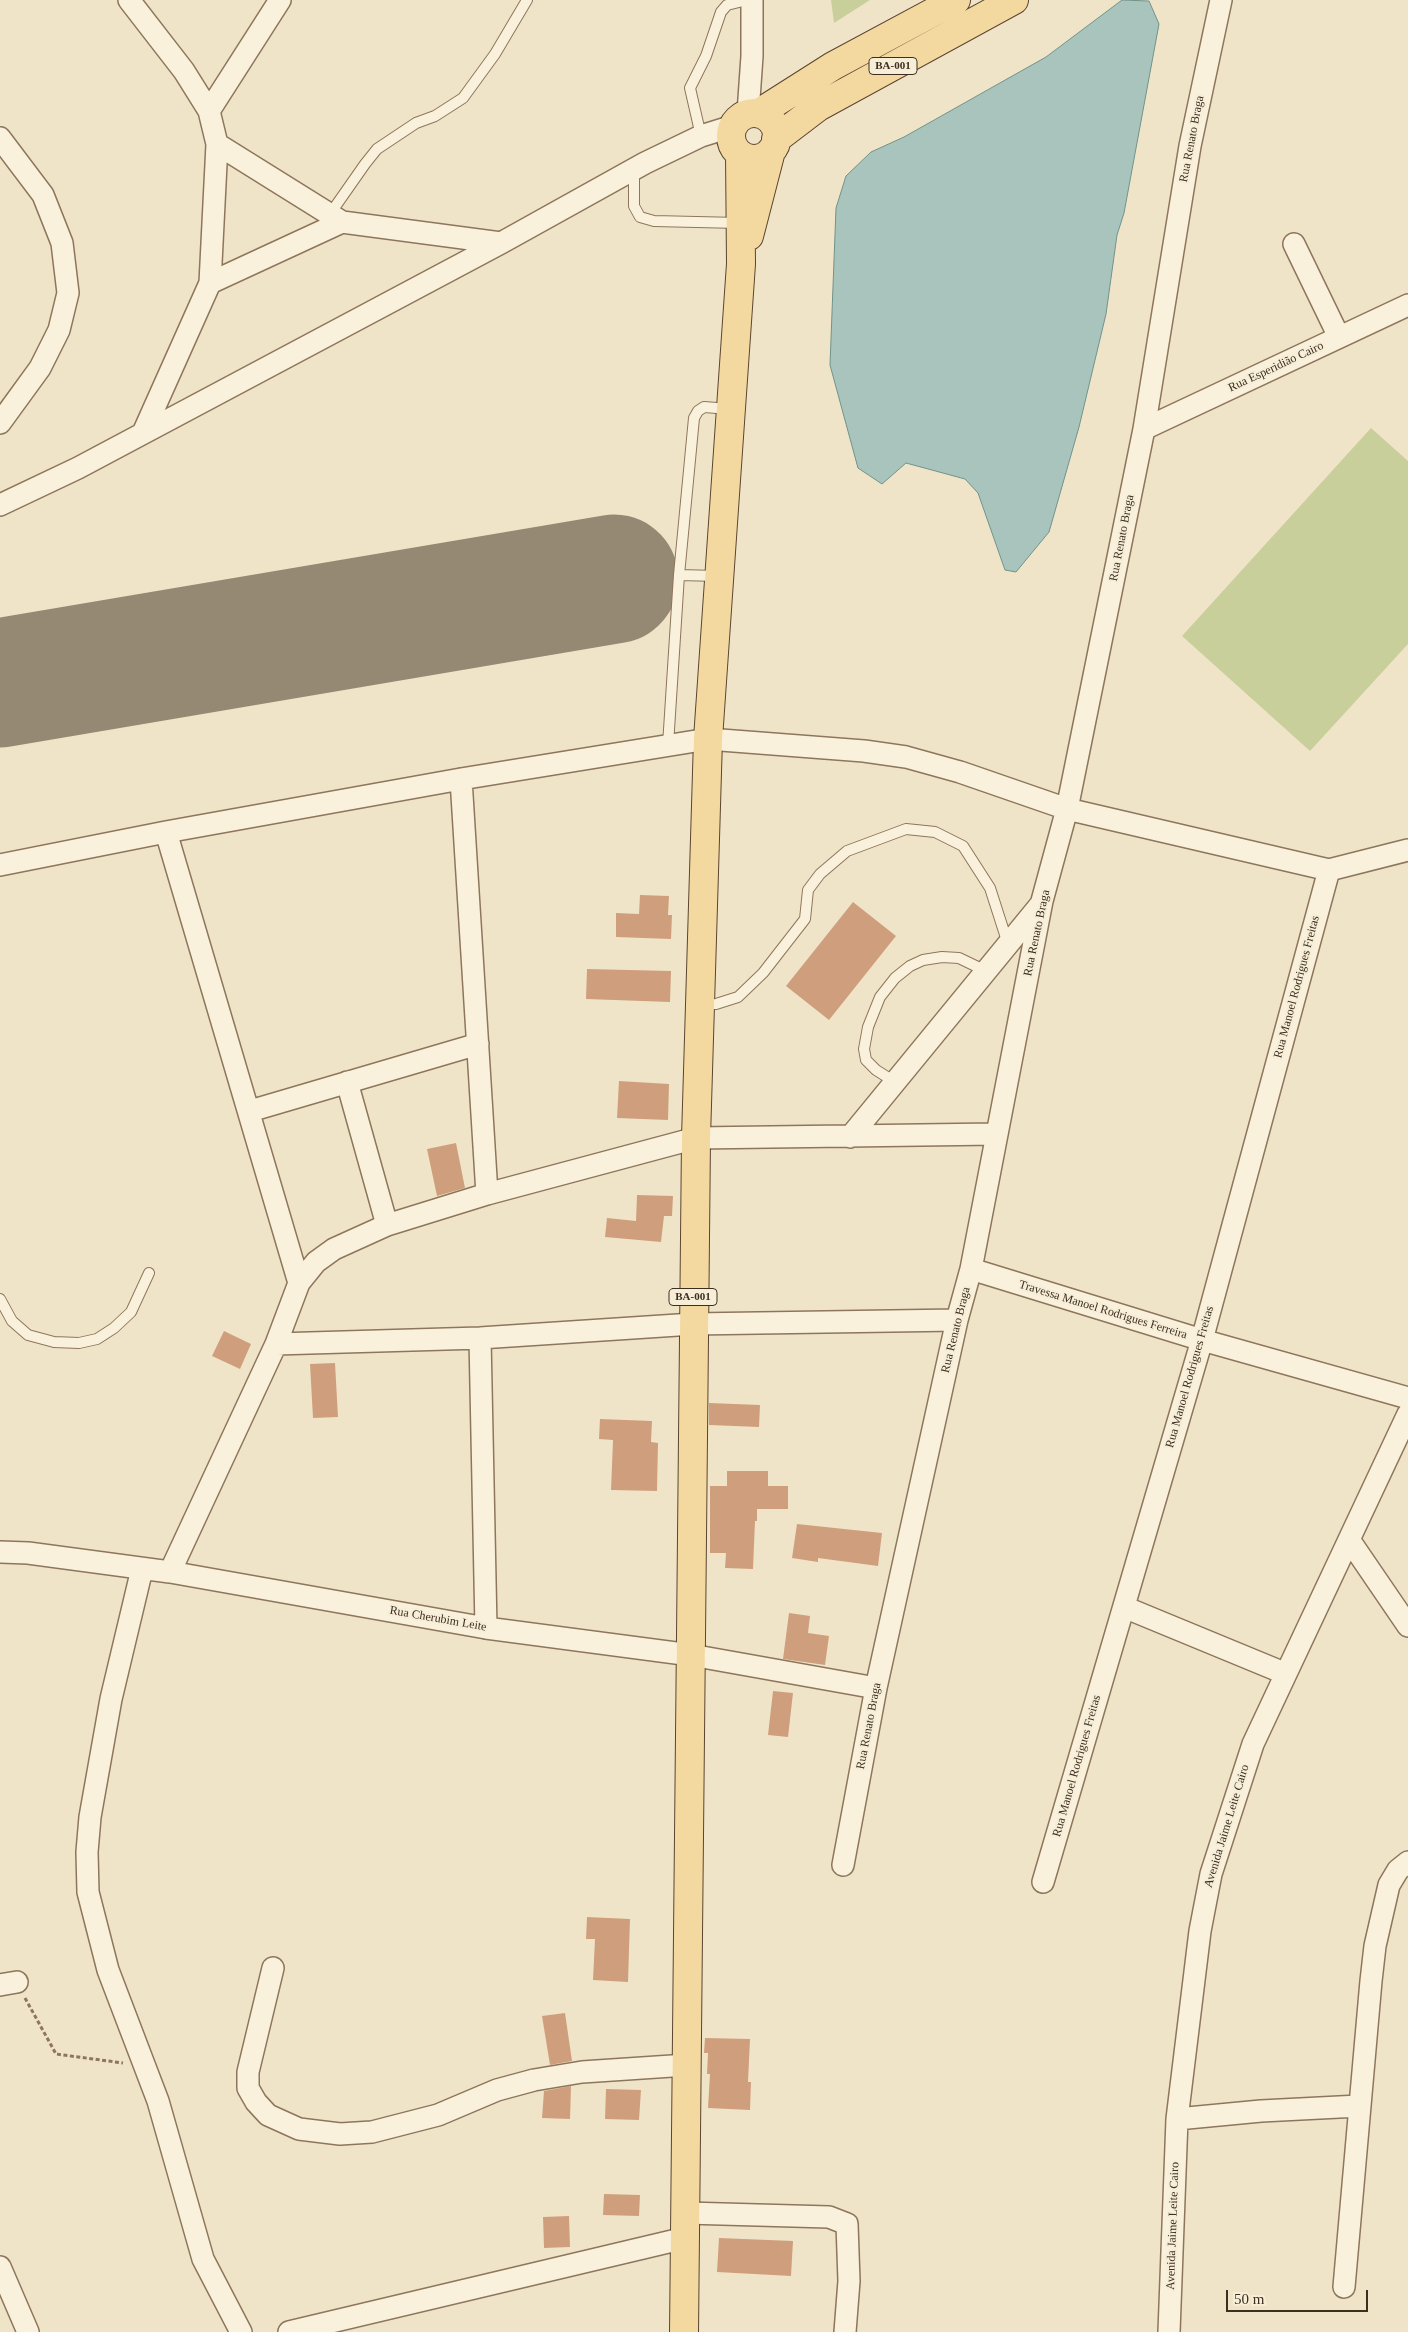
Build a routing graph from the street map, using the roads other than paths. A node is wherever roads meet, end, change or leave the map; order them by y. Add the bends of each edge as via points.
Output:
1 (129, 0) edge
2 (280, 0) edge
3 (527, 0) edge
4 (746, 0) edge
5 (752, 0) edge
6 (956, 0) edge
7 (1014, 0) edge
8 (1221, 0) edge
9 (210, 111) junction
10 (747, 118) junction
11 (701, 136) junction
12 (0, 138) edge
13 (217, 144) junction
14 (774, 145) junction
15 (740, 154) junction
16 (634, 169) junction
17 (336, 218) junction
18 (740, 223) junction
19 (501, 243) junction
20 (1294, 244) dead end
21 (741, 264) junction
22 (210, 283) junction
23 (1408, 305) edge
24 (1339, 338) junction
25 (731, 409) junction
26 (0, 423) edge
27 (1144, 429) junction
28 (143, 433) junction
29 (0, 505) edge
30 (679, 575) junction
31 (720, 576) junction
32 (708, 739) junction
33 (668, 745) junction
34 (462, 779) junction
35 (1067, 809) junction
36 (166, 832) junction
37 (1408, 850) edge
38 (0, 865) edge
39 (1329, 870) junction
40 (1042, 902) junction
41 (1008, 944) junction
42 (986, 971) junction
43 (700, 1005) junction
44 (478, 1044) junction
45 (347, 1082) junction
46 (895, 1082) junction
47 (250, 1111) junction
48 (996, 1134) junction
49 (850, 1136) junction
50 (696, 1138) junction
51 (488, 1194) junction
52 (387, 1225) junction
53 (971, 1269) junction
54 (149, 1273) dead end
55 (299, 1283) junction
56 (0, 1299) edge
57 (957, 1320) junction
58 (693, 1324) junction
59 (480, 1338) junction
60 (1202, 1340) junction
61 (276, 1344) junction
62 (1408, 1398) edge
63 (1408, 1414) edge
64 (1350, 1541) junction
65 (0, 1552) edge
66 (142, 1569) junction
67 (170, 1572) junction
68 (1124, 1606) junction
69 (1408, 1626) edge
70 (486, 1628) junction
71 (691, 1655) junction
72 (1284, 1673) junction
73 (876, 1688) junction
74 (1408, 1862) edge
75 (843, 1865) dead end
76 (1043, 1882) dead end
77 (273, 1968) dead end
78 (688, 2065) junction
79 (1359, 2106) junction
80 (1177, 2119) junction
81 (686, 2225) junction
82 (0, 2267) edge
83 (1344, 2287) dead end
84 (28, 2332) edge
85 (241, 2332) edge
86 (289, 2332) edge
87 (684, 2332) edge
88 (845, 2332) edge
89 (1169, 2332) edge

1 - 9 street via 184,71
2 - 9 street
3 - 17 lane via 495,54 463,98 377,149 365,164
4 - 11 lane via 727,5 721,12 706,56 690,88
5 - 10 street
6 - 10 main road, BA-001 via 833,66
7 - 14 main road, BA-001 via 818,107
8 - 27 street, Rua Renato Braga via 1190,146
9 - 13 street
10 - 11 street
10 - 14 main road via 768,118 774,126
10 - 15 main road, BA-001 via 731,136 733,146
11 - 16 street
12 - 26 street via 43,195 62,243 68,293 59,330 40,368
13 - 17 street
13 - 22 street
14 - 15 main road, BA-001 via 759,158
14 - 21 main road, BA-001
15 - 18 main road, BA-001
16 - 18 lane via 634,206 640,217 654,222
16 - 19 street
17 - 19 street
17 - 22 street
18 - 21 main road, BA-001
19 - 28 street
20 - 24 street
21 - 25 main road, BA-001
22 - 28 street
23 - 24 street, Rua Esperidião Cairo
24 - 27 street, Rua Esperidião Cairo
25 - 30 lane via 704,407 694,418
25 - 31 main road, BA-001
27 - 35 street, Rua Renato Braga
28 - 29 street
30 - 31 lane
30 - 33 lane
31 - 32 main road, BA-001
32 - 33 street
32 - 35 street via 906,757
32 - 43 main road, BA-001
33 - 34 street
34 - 36 street
34 - 44 street
35 - 39 street
35 - 40 street, Rua Renato Braga
36 - 38 street
36 - 47 street
37 - 39 street
39 - 60 street, Rua Manoel Rodrigues Freitas
40 - 41 street
40 - 48 street, Rua Renato Braga
41 - 42 street
41 - 43 lane via 990,888 963,846 935,832 906,829 847,851 820,874 808,890 805,919 763,973 738,997
42 - 46 street
42 - 46 lane via 959,958 942,957 923,960 895,978 880,997 868,1027 864,1050 866,1060
43 - 50 main road, BA-001
44 - 45 street
44 - 51 street
45 - 47 street
45 - 52 street
46 - 49 street
47 - 55 street
48 - 49 street
48 - 53 street, Rua Renato Braga
49 - 50 street
50 - 51 street
50 - 58 main road, BA-001
51 - 52 street
52 - 55 street via 334,1249 316,1262
53 - 57 street, Rua Renato Braga
53 - 60 street, Travessa Manoel Rodrigues Ferreira
54 - 56 lane via 131,1312 97,1339 79,1343 54,1342 28,1335 12,1321
55 - 61 street
57 - 58 street
57 - 73 street, Rua Renato Braga
58 - 59 street
58 - 71 main road, BA-001
59 - 61 street
59 - 70 street
60 - 62 street, Travessa Manoel Rodrigues Ferreira
60 - 68 street, Rua Manoel Rodrigues Freitas
61 - 67 street
63 - 64 street, Avenida Jaime Leite Cairo
64 - 69 street
64 - 72 street, Avenida Jaime Leite Cairo
65 - 66 street, Rua Cherubim Leite
66 - 67 street, Rua Cherubim Leite
66 - 85 street via 100,1757 90,1817 88,1892 108,1970 168,2133 203,2259
67 - 70 street, Rua Cherubim Leite
68 - 72 street
68 - 76 street, Rua Manoel Rodrigues Freitas
70 - 71 street, Rua Cherubim Leite
71 - 73 street, Rua Cherubim Leite
71 - 78 main road, BA-001
72 - 80 street, Avenida Jaime Leite Cairo via 1252,1744 1211,1874 1200,1931
73 - 75 street, Rua Renato Braga
74 - 79 street via 1398,1870 1389,1885 1381,1915
77 - 78 street via 248,2072 248,2088 268,2115 299,2129 340,2134 372,2132 438,2115 497,2090 534,2080 582,2072
78 - 81 main road, BA-001
79 - 80 street
79 - 83 street
80 - 89 street, Avenida Jaime Leite Cairo
81 - 86 street
81 - 87 main road, BA-001
81 - 88 street via 828,2218 847,2224 849,2271
82 - 84 street

